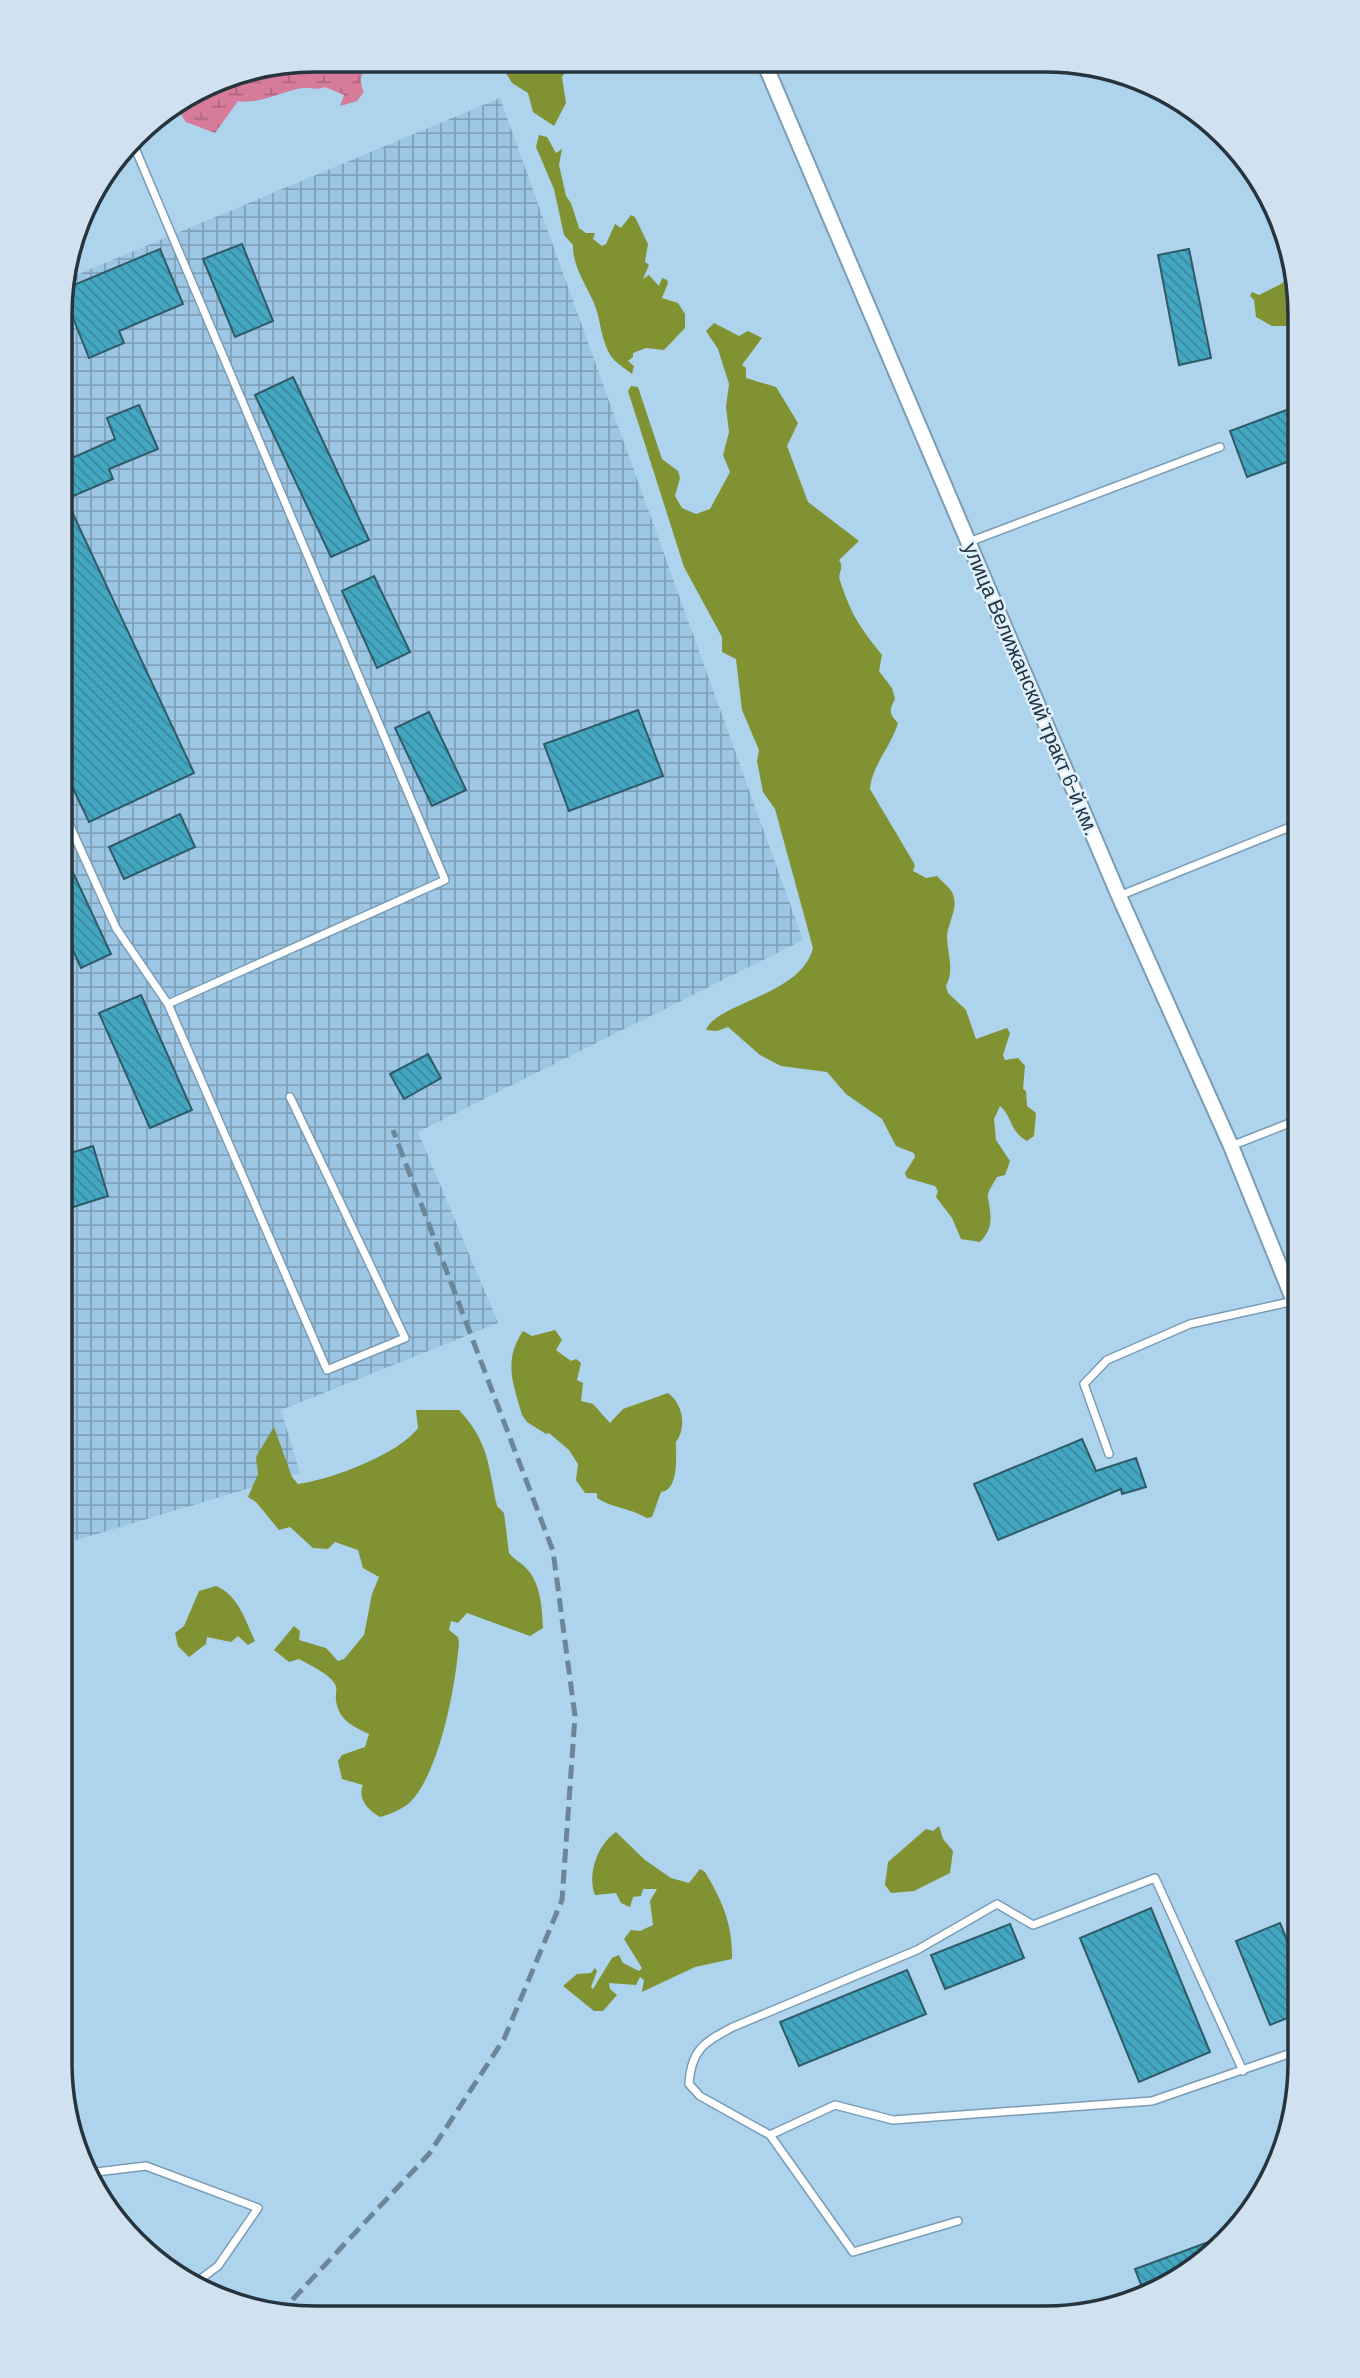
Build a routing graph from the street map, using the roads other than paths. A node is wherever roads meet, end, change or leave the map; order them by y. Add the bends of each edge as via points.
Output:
1 (768, 72) edge
2 (136, 151) edge
3 (1220, 447) dead end
4 (969, 542) junction
5 (1288, 828) edge
6 (72, 830) edge
7 (1119, 896) junction
8 (168, 1004) junction
9 (290, 1097) dead end
10 (1288, 1124) edge
11 (1231, 1146) junction
12 (1288, 1279) edge
13 (1288, 1302) edge
14 (1110, 1454) dead end
15 (1288, 2054) edge
16 (1243, 2071) junction
17 (770, 2135) junction
18 (98, 2172) edge
19 (958, 2221) dead end
20 (202, 2278) edge

1 - 4 street, улица Велижанский тракт 6-й км.
2 - 8 lane via 444,880
3 - 4 lane
4 - 7 street, улица Велижанский тракт 6-й км.
5 - 7 lane
6 - 8 lane via 116,928
7 - 11 street, улица Велижанский тракт 6-й км.
8 - 9 lane via 327,1370 405,1339
10 - 11 lane
11 - 12 street, улица Велижанский тракт 6-й км.
13 - 14 lane via 1190,1324 1107,1360 1084,1384
15 - 16 lane
16 - 17 lane via 1152,2101 893,2120 835,2105
16 - 17 lane via 1155,1878 1033,1924 997,1904 918,1950 707,2041 690,2063 689,2084 700,2096
17 - 19 lane via 853,2252
18 - 20 lane via 146,2166 258,2208 218,2266

